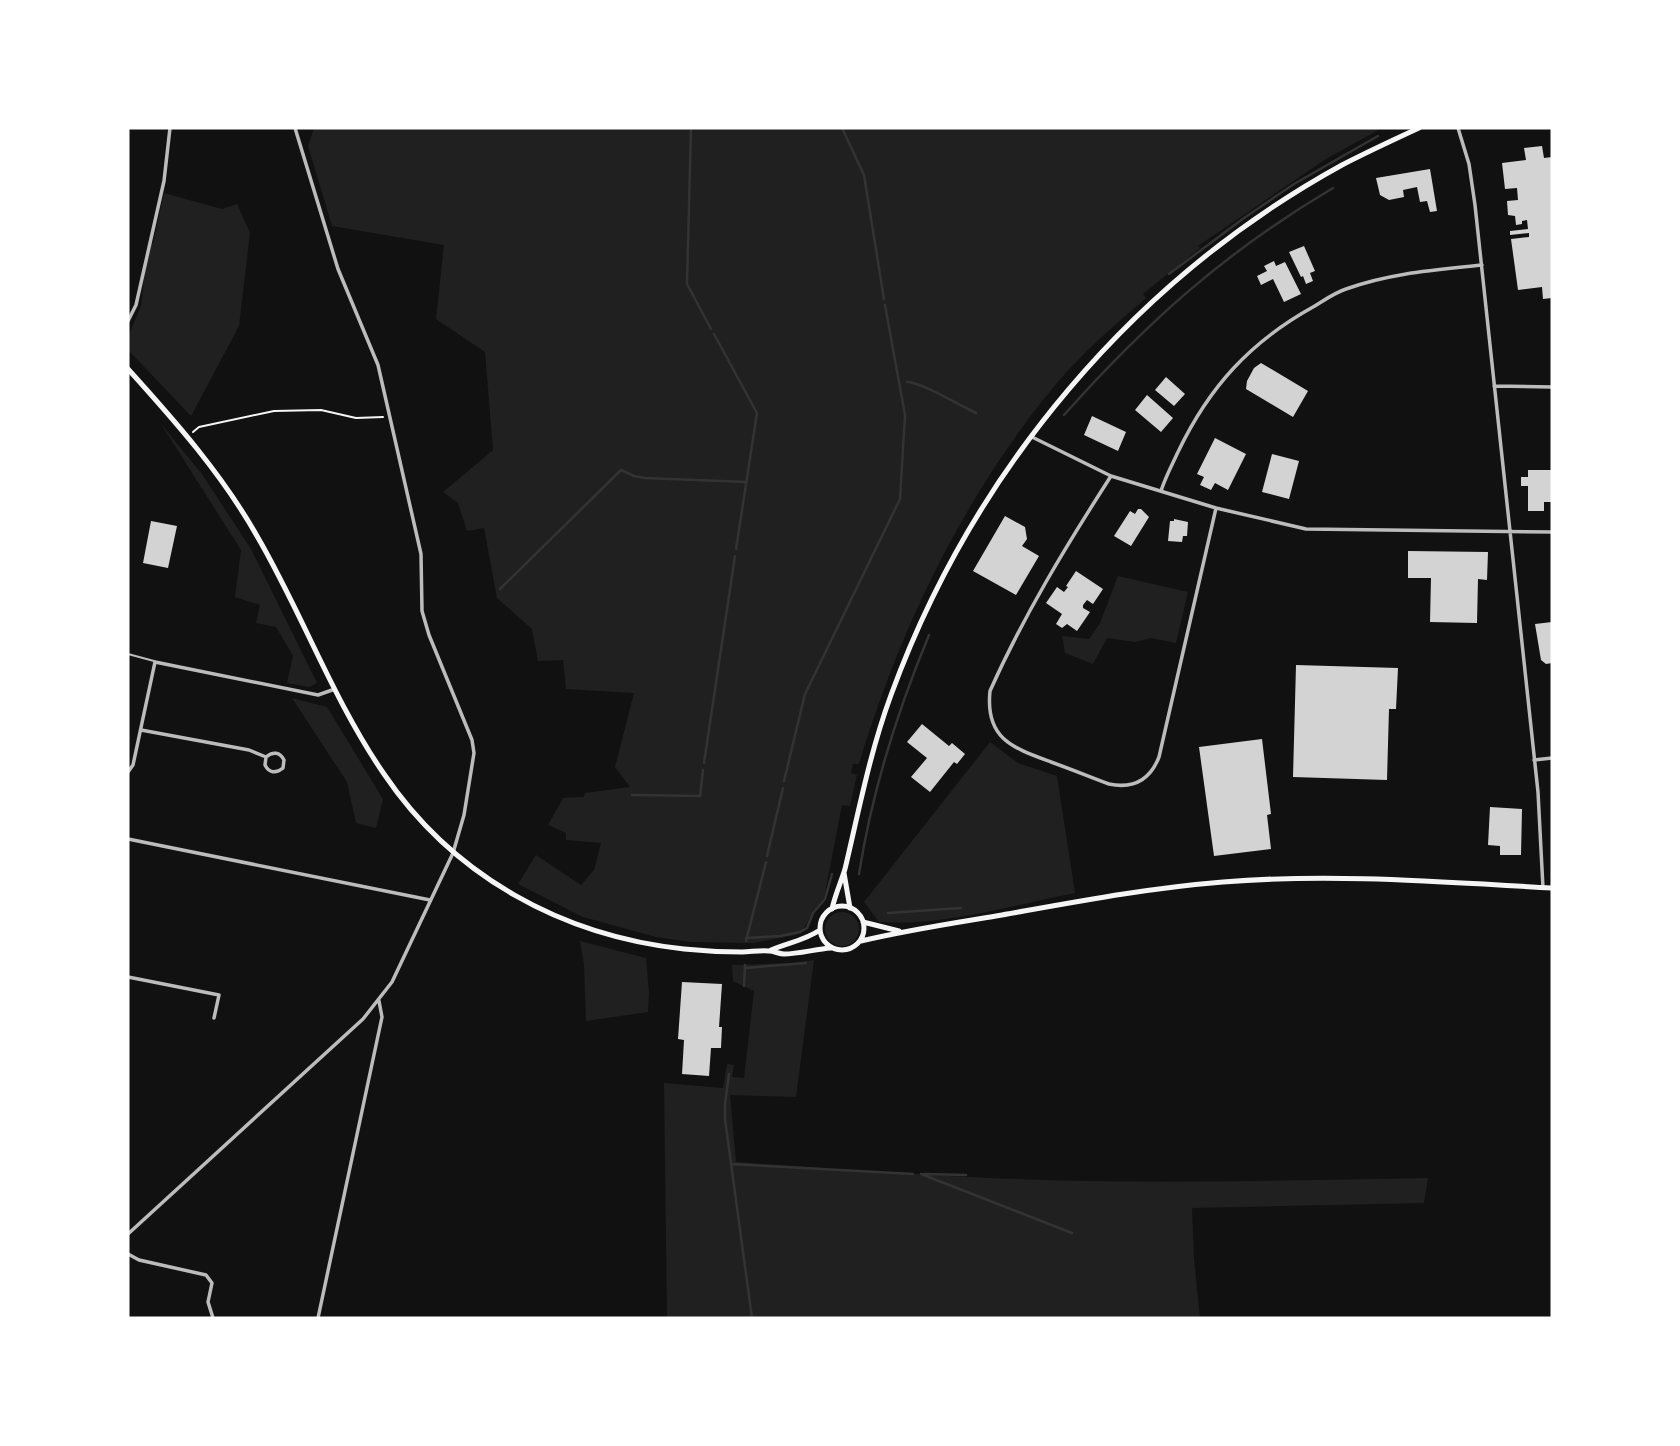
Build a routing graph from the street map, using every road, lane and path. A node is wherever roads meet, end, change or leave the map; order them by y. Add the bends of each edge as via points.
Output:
1 (170, 128) edge
2 (295, 128) edge
3 (1419, 128) edge
4 (1458, 128) edge
5 (1482, 265) junction
6 (128, 321) edge
7 (128, 369) edge
8 (1494, 386) junction
9 (1552, 387) edge
10 (391, 417) junction
11 (187, 436) junction
12 (1030, 436) junction
13 (1111, 476) junction
14 (1161, 491) junction
15 (1216, 508) junction
16 (1510, 531) junction
17 (1552, 532) edge
18 (128, 654) edge
19 (155, 662) junction
20 (335, 689) junction
21 (140, 730) junction
22 (266, 757) junction
23 (1552, 758) edge
24 (1534, 760) junction
25 (128, 772) edge
26 (128, 839) edge
27 (453, 853) junction
28 (844, 872) junction
29 (1543, 888) junction
30 (1552, 888) edge
31 (430, 900) junction
32 (850, 908) junction
33 (832, 909) junction
34 (863, 922) junction
35 (820, 930) junction
36 (899, 931) junction
37 (861, 941) junction
38 (831, 948) junction
39 (769, 951) junction
40 (128, 977) edge
41 (379, 1001) junction
42 (214, 1018) dead end
43 (128, 1234) edge
44 (128, 1254) edge
45 (213, 1318) edge
46 (318, 1318) edge

1 - 6 street via 158,206 136,305
2 - 10 street via 338,269 378,365
3 - 12 main road via 1306,187 1199,262 1120,333
4 - 5 street via 1472,181
5 - 8 street
5 - 14 street via 1410,272 1343,290 1283,324 1226,374 1186,435
7 - 11 main road
8 - 9 street
8 - 16 street
10 - 11 path via 274,411 199,427
10 - 27 street via 421,554 422,611 474,753
11 - 20 main road via 251,525
12 - 13 street
12 - 28 main road via 958,547 907,655 867,771
13 - 14 street
13 - 15 street via 1020,626 989,701 997,733 1014,748 1109,784 1141,781 1150,775 1159,757
14 - 15 street
15 - 16 street via 1306,529
16 - 17 street
16 - 24 street
18 - 19 lane
19 - 20 street via 318,695
19 - 21 street
20 - 27 main road via 383,774 417,818
21 - 22 street
21 - 25 street
22 - 22 street via 274,752 282,756 283,768 271,772
23 - 24 street
24 - 29 street
26 - 31 street
27 - 31 street
27 - 39 main road via 513,896 572,923 660,946
28 - 32 main road
28 - 33 main road
29 - 30 main road
29 - 36 main road via 1357,880 1224,882
31 - 41 street
32 - 33 main road
32 - 34 main road
33 - 35 main road
34 - 36 main road
34 - 37 main road
35 - 38 main road
35 - 39 main road
36 - 37 main road
37 - 38 main road via 844,951
38 - 39 main road via 784,954
40 - 42 street via 219,995
41 - 43 street
41 - 46 street via 382,1017
44 - 45 street via 206,1275 212,1283 208,1302

